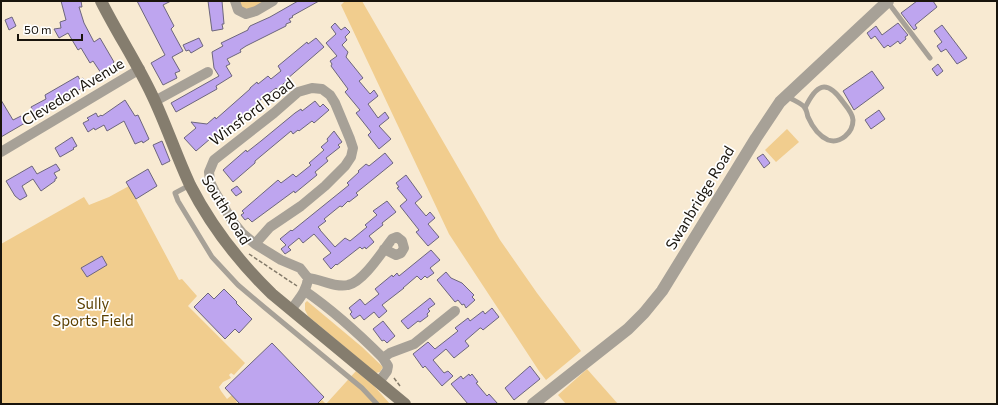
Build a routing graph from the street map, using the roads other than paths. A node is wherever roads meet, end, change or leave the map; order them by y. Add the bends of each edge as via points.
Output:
1 (101, 1) edge
2 (235, 1) edge
3 (273, 1) edge
4 (888, 1) edge
5 (930, 58) dead end
6 (140, 70) junction
7 (208, 72) dead end
8 (786, 96) junction
9 (155, 101) junction
10 (805, 108) junction
11 (1, 152) edge
12 (190, 185) junction
13 (255, 244) junction
14 (384, 249) dead end
15 (308, 278) junction
16 (304, 291) junction
17 (291, 310) junction
18 (455, 311) dead end
19 (383, 358) junction
20 (379, 382) junction
21 (377, 404) edge
22 (404, 404) edge
23 (533, 404) edge

1 - 6 main road, South Road
2 - 3 street via 238,10 246,14
4 - 5 lane
4 - 8 street, Swanbridge Road
6 - 9 main road, South Road
6 - 11 street, Clevedon Avenue
7 - 9 street
8 - 10 lane
8 - 23 street, Swanbridge Road via 756,138 662,291 644,313 628,329
9 - 12 main road, South Road
10 - 10 lane via 813,126 827,140 835,141 850,132 853,119 851,113 832,89 826,86 815,90
12 - 17 main road, South Road via 215,228 234,253 253,276
12 - 21 lane via 175,192 212,257 238,285 362,388
13 - 13 street, Winsford Road via 233,222 210,182 209,172 214,160 298,92 312,88 322,90 330,95 350,139 351,158 325,186 270,227
13 - 15 street, Winsford Road via 300,268
14 - 15 street via 362,277 348,285
15 - 16 street
16 - 17 street
16 - 19 street via 330,308
17 - 20 main road, South Road
18 - 19 street via 414,344
19 - 20 street via 388,366
20 - 22 main road, South Road

